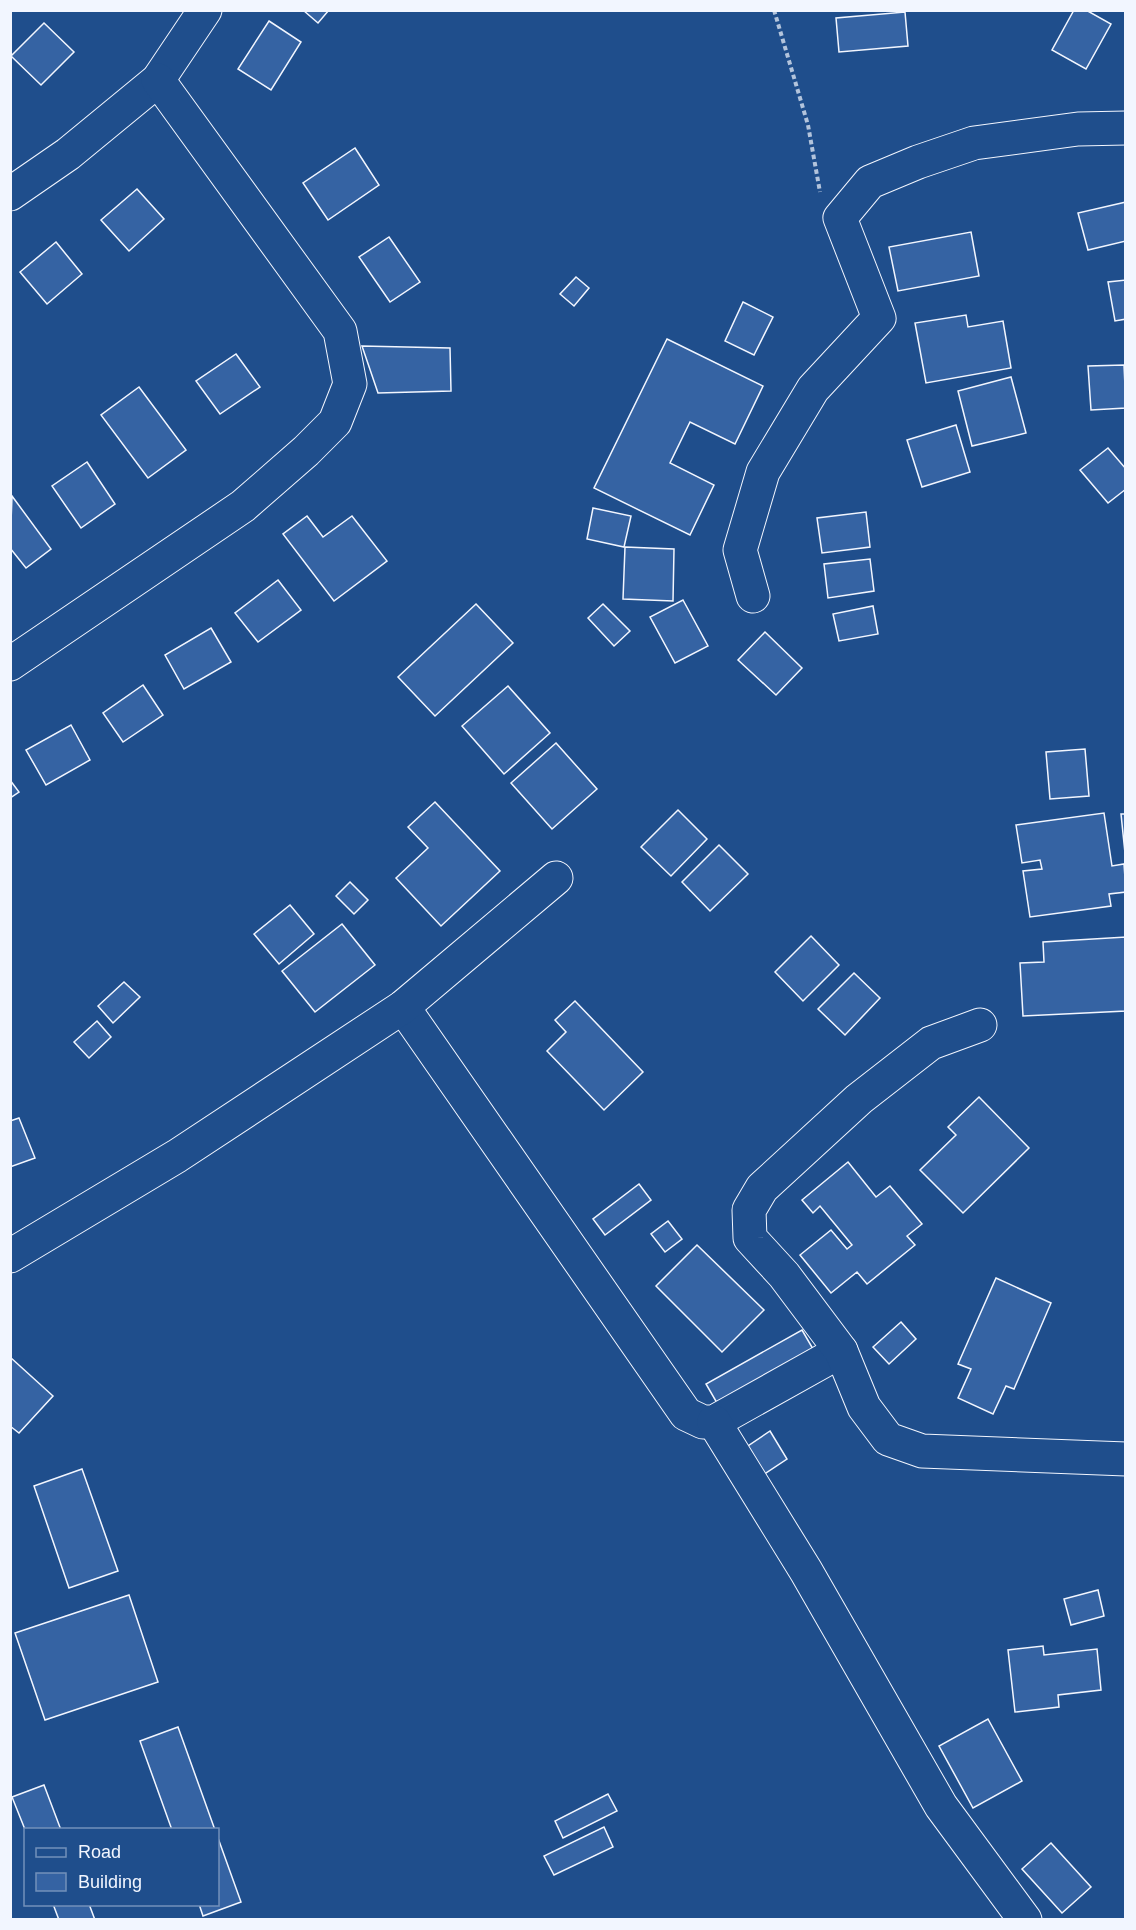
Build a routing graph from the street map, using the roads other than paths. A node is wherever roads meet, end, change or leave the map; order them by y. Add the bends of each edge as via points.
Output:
1 (205, 10) edge
2 (158, 80) junction
3 (1125, 128) edge
4 (10, 194) edge
5 (753, 596) dead end
6 (10, 664) edge
7 (556, 878) dead end
8 (403, 1007) junction
9 (980, 1025) dead end
10 (10, 1256) edge
11 (841, 1351) junction
12 (714, 1422) junction
13 (1125, 1459) edge
14 (1025, 1920) edge

1 - 2 street
2 - 4 street via 68,154
2 - 6 street via 340,331 350,384 335,422 243,506
3 - 5 street via 1078,129 974,143 870,182 840,218 879,318 813,389 763,472 740,550
7 - 8 street
8 - 10 street via 177,1156
8 - 12 street via 686,1414 703,1422
9 - 11 street via 931,1043 859,1099 762,1188 749,1210 750,1238
11 - 12 street
11 - 13 street via 864,1407 888,1439 922,1451
12 - 14 street via 806,1571 941,1806

